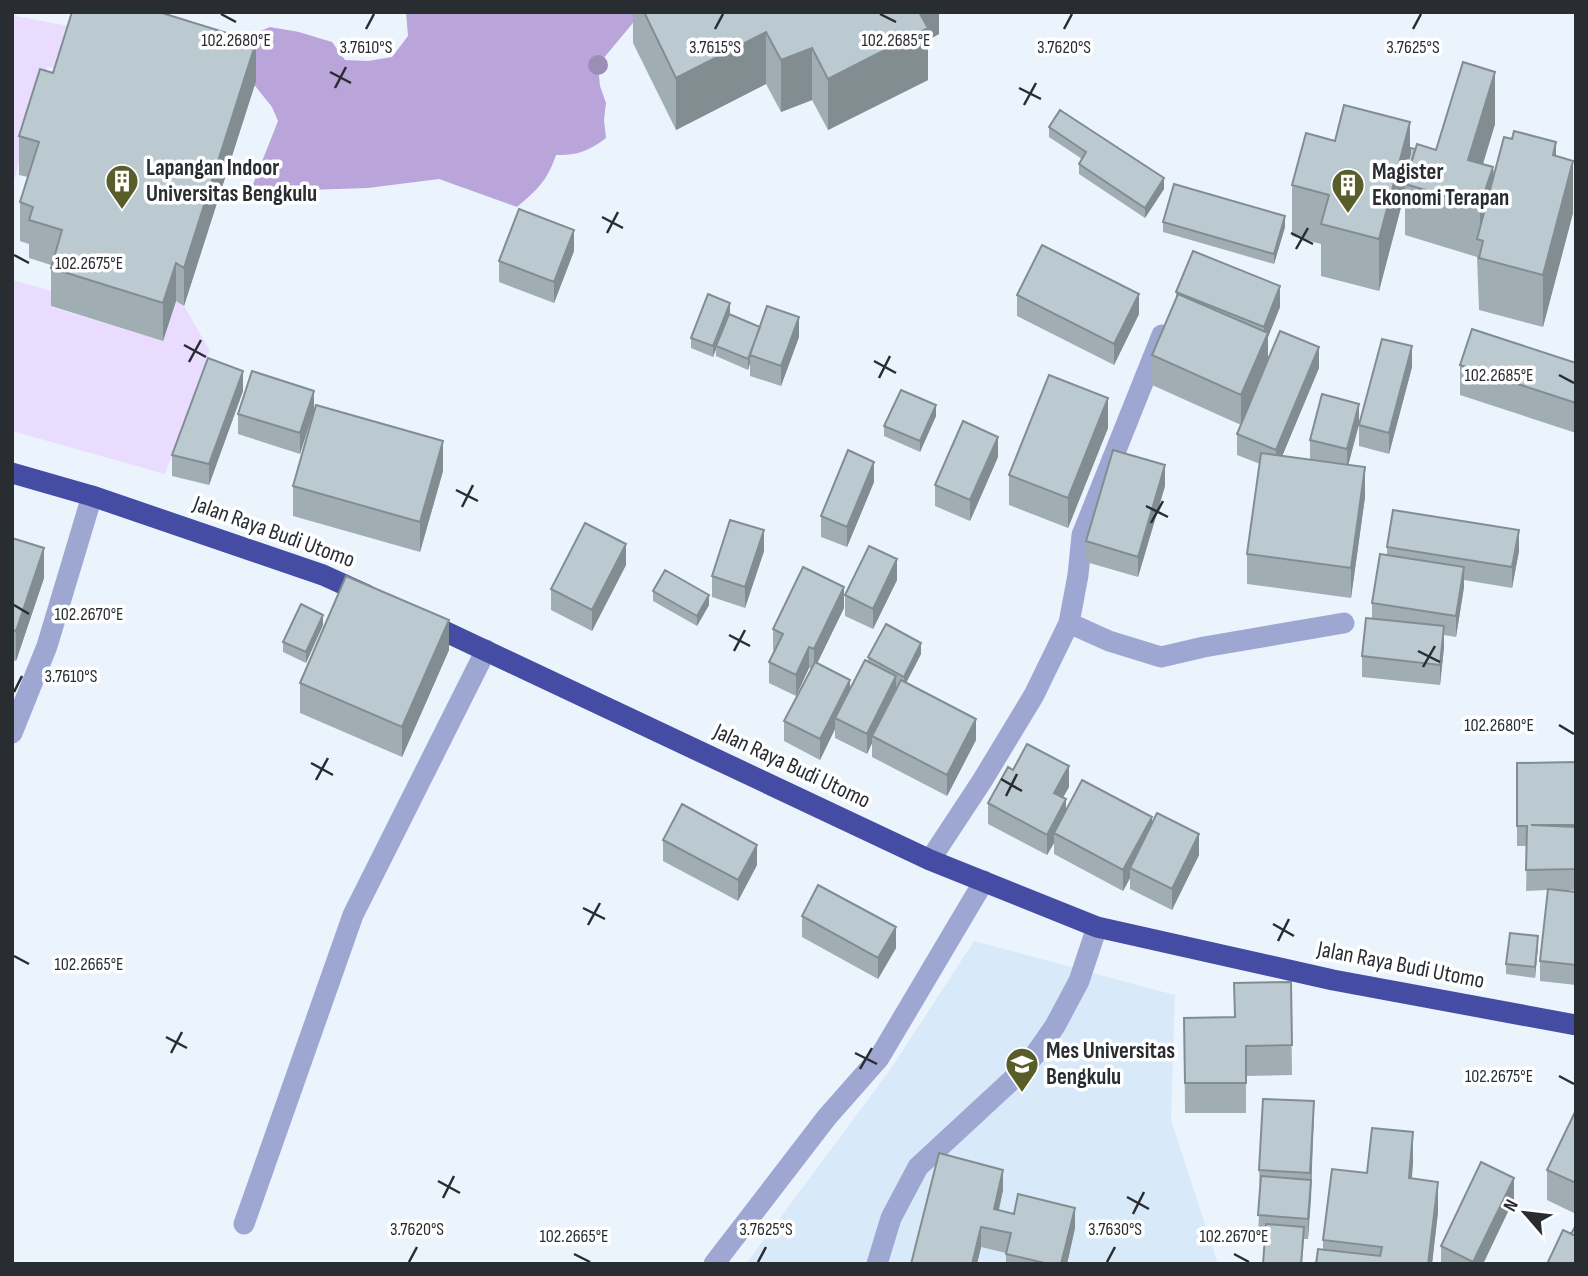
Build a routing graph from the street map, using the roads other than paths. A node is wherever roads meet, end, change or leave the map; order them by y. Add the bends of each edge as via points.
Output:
1 (1171, 312) edge
2 (12, 473) edge
3 (92, 496) junction
4 (386, 604) edge
5 (411, 615) edge
6 (1069, 623) junction
7 (1344, 623) dead end
8 (486, 650) junction
9 (12, 733) edge
10 (930, 860) junction
11 (984, 881) junction
12 (1097, 926) junction
13 (1576, 1025) edge
14 (244, 1224) dead end
15 (714, 1264) edge
16 (877, 1264) edge

1 - 6 street via 1082,535
2 - 3 highway, Jalan Raya Budi Utomo
3 - 4 highway, Jalan Raya Budi Utomo via 323,575
3 - 9 street via 47,646
5 - 8 highway, Jalan Raya Budi Utomo
6 - 7 street via 1161,657
6 - 10 street via 1034,695
8 - 10 highway, Jalan Raya Budi Utomo
8 - 14 street via 353,915
10 - 11 highway, Jalan Raya Budi Utomo
11 - 12 highway, Jalan Raya Budi Utomo
11 - 15 street via 879,1058 827,1117
12 - 13 highway, Jalan Raya Budi Utomo via 1333,981
12 - 16 street via 1079,981 1055,1026 1012,1080 918,1167 891,1218

